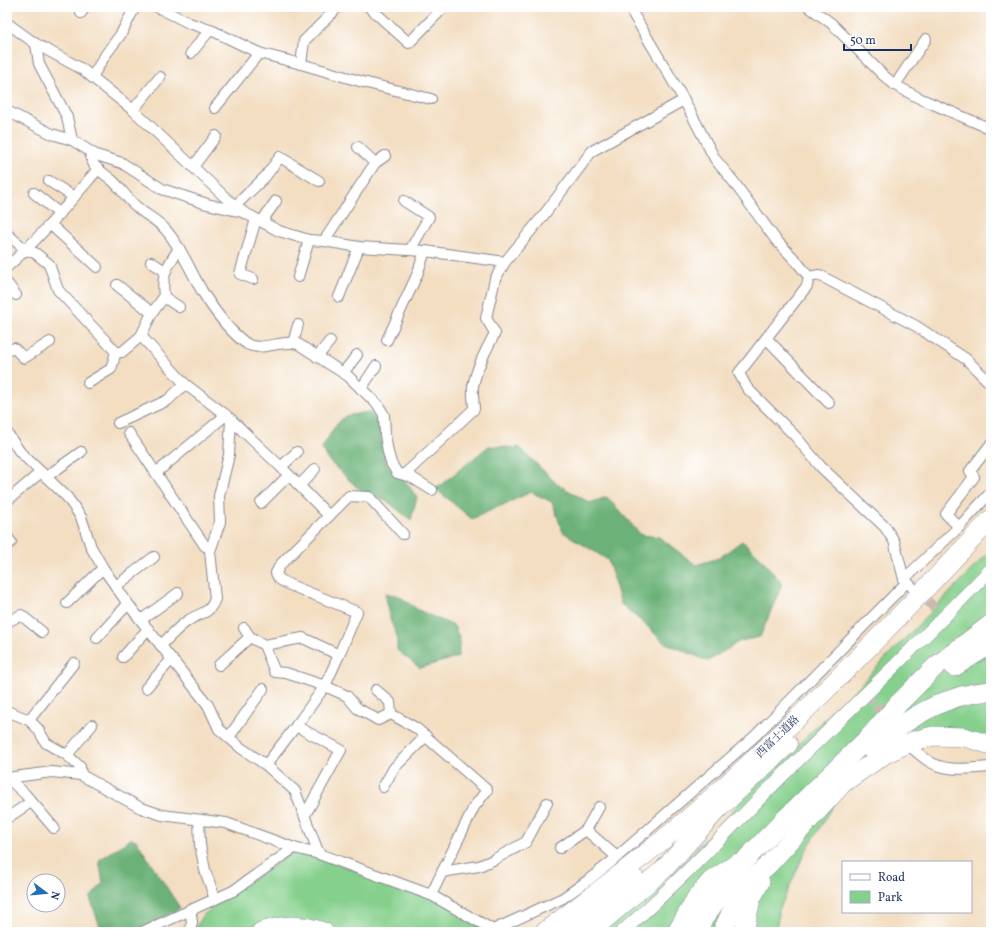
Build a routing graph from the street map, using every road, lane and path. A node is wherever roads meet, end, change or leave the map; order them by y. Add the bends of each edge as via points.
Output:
1 (135, 7) edge
2 (157, 7) edge
3 (338, 7) edge
4 (369, 7) edge
5 (444, 7) edge
6 (628, 7) edge
7 (809, 7) edge
8 (7, 23) edge
9 (210, 30) junction
10 (926, 39) dead end
11 (36, 44) junction
12 (191, 53) dead end
13 (259, 53) junction
14 (301, 64) junction
15 (92, 77) junction
16 (160, 77) dead end
17 (895, 85) junction
18 (431, 99) dead end
19 (684, 100) junction
20 (215, 108) dead end
21 (132, 110) junction
22 (7, 111) edge
23 (991, 130) edge
24 (216, 136) dead end
25 (72, 140) junction
26 (358, 147) dead end
27 (90, 152) junction
28 (385, 156) dead end
29 (374, 163) junction
30 (193, 167) junction
31 (98, 169) junction
32 (50, 181) dead end
33 (319, 181) dead end
34 (34, 193) dead end
35 (74, 197) junction
36 (276, 201) dead end
37 (404, 201) dead end
38 (239, 208) junction
39 (60, 214) junction
40 (259, 220) junction
41 (51, 225) junction
42 (7, 234) edge
43 (309, 240) junction
44 (324, 241) junction
45 (358, 247) junction
46 (179, 248) junction
47 (26, 250) junction
48 (410, 250) junction
49 (425, 251) junction
50 (152, 262) dead end
51 (505, 262) junction
52 (7, 267) edge
53 (97, 267) dead end
54 (165, 271) junction
55 (809, 276) junction
56 (298, 277) dead end
57 (253, 278) dead end
58 (7, 283) edge
59 (117, 284) dead end
60 (16, 295) dead end
61 (164, 297) junction
62 (339, 297) dead end
63 (179, 308) dead end
64 (152, 313) junction
65 (298, 325) dead end
66 (141, 336) junction
67 (387, 340) dead end
68 (767, 340) junction
69 (330, 341) dead end
70 (50, 342) dead end
71 (293, 343) junction
72 (7, 351) edge
73 (116, 352) junction
74 (357, 355) dead end
75 (317, 357) junction
76 (376, 366) dead end
77 (343, 373) junction
78 (88, 383) dead end
79 (185, 384) junction
80 (991, 384) edge
81 (361, 389) junction
82 (829, 403) dead end
83 (228, 417) junction
84 (118, 423) dead end
85 (7, 433) edge
86 (129, 433) dead end
87 (991, 444) edge
88 (81, 452) dead end
89 (297, 452) dead end
90 (281, 467) junction
91 (315, 469) dead end
92 (156, 473) junction
93 (405, 474) junction
94 (44, 475) junction
95 (289, 475) junction
96 (300, 485) junction
97 (432, 490) dead end
98 (991, 492) edge
99 (7, 501) edge
100 (261, 503) dead end
101 (329, 516) junction
102 (991, 519) edge
103 (959, 527) junction
104 (403, 534) dead end
105 (7, 537) edge
106 (991, 538) edge
107 (7, 545) edge
108 (206, 546) dead end
109 (154, 557) dead end
110 (103, 568) junction
111 (991, 569) edge
112 (908, 583) junction
113 (116, 586) junction
114 (178, 593) dead end
115 (67, 603) dead end
116 (128, 604) junction
117 (141, 620) junction
118 (7, 622) edge
119 (991, 624) edge
120 (244, 628) dead end
121 (148, 629) junction
122 (42, 632) dead end
123 (250, 637) junction
124 (97, 638) dead end
125 (991, 644) edge
126 (161, 645) junction
127 (264, 645) junction
128 (339, 655) junction
129 (122, 657) dead end
130 (172, 659) junction
131 (74, 663) dead end
132 (219, 665) dead end
133 (325, 686) junction
134 (146, 688) dead end
135 (263, 689) dead end
136 (376, 690) dead end
137 (991, 691) edge
138 (898, 704) junction
139 (7, 711) edge
140 (391, 714) junction
141 (29, 720) junction
142 (92, 725) dead end
143 (296, 726) junction
144 (426, 736) junction
145 (229, 737) junction
146 (991, 745) edge
147 (912, 748) dead end
148 (67, 756) junction
149 (266, 765) junction
150 (991, 767) edge
151 (81, 775) junction
152 (8, 778) edge
153 (843, 783) junction
154 (383, 787) dead end
155 (31, 802) junction
156 (547, 803) dead end
157 (599, 807) dead end
158 (719, 808) junction
159 (305, 815) junction
160 (7, 818) edge
161 (199, 820) junction
162 (54, 828) dead end
163 (586, 830) junction
164 (294, 848) junction
165 (560, 848) dead end
166 (319, 854) junction
167 (748, 857) junction
168 (620, 864) junction
169 (769, 864) junction
170 (442, 872) junction
171 (431, 895) junction
172 (730, 896) junction
173 (215, 899) junction
174 (190, 910) junction
175 (495, 931) edge
176 (142, 932) edge
177 (190, 932) edge
178 (261, 932) edge
179 (324, 932) edge
180 (533, 932) edge
181 (544, 932) edge
182 (566, 932) edge
183 (590, 932) edge
184 (622, 932) edge
185 (677, 932) edge
186 (698, 932) edge
187 (710, 932) edge
188 (723, 932) edge
189 (744, 932) edge

1 - 15 street via 121,34
2 - 9 street
3 - 14 street via 304,41
4 - 5 street via 409,43
6 - 19 street
7 - 17 street via 831,23
8 - 11 street
9 - 12 street
9 - 13 street
10 - 17 street
11 - 15 street
11 - 25 street via 39,64 67,117
13 - 14 street
13 - 20 street
14 - 18 street
15 - 21 street
16 - 21 street
17 - 23 street
19 - 51 street via 592,151
19 - 55 street via 715,159 776,240
21 - 30 street
22 - 25 street via 52,134
24 - 30 street
25 - 27 street
26 - 29 street
27 - 31 street
27 - 38 street via 122,163 162,190 207,204
28 - 29 street
29 - 44 street
30 - 38 street
31 - 35 street
31 - 46 street via 138,208 164,228
32 - 35 street
33 - 38 street via 280,157
34 - 39 street
35 - 39 street
36 - 40 street
37 - 48 street via 429,217
38 - 40 street
39 - 41 street
40 - 43 street via 279,231
40 - 57 street via 240,274
41 - 47 street
41 - 53 street
42 - 47 street
43 - 44 street
43 - 56 street
44 - 45 street
45 - 48 street
45 - 62 street
46 - 54 street
46 - 71 street via 202,291 217,312 248,344 259,347
47 - 52 street
47 - 73 street via 35,253 49,264 58,290
48 - 49 street
49 - 51 street
49 - 67 street via 417,275
50 - 54 street
51 - 93 street via 495,279 486,318 495,333 477,372 473,388 474,409
54 - 61 street via 162,284
55 - 68 street via 807,286
55 - 80 street via 819,275 916,326 966,359
58 - 60 street
59 - 64 street
61 - 63 street
61 - 64 street
64 - 66 street
65 - 71 street
66 - 73 street via 122,352
66 - 79 street
68 - 82 street
68 - 112 street via 740,373 741,378 747,388 796,437 824,470 885,527 894,541
69 - 75 street
70 - 72 street via 24,358 14,348
71 - 75 street
73 - 78 street via 111,369
74 - 77 street
75 - 77 street
76 - 81 street
77 - 81 street
79 - 83 street
79 - 84 street via 168,400
81 - 93 street via 378,405 384,415 391,463 397,473
83 - 90 street
83 - 92 street
83 - 126 street via 229,455 219,496 220,522 210,551 215,599 213,605 203,614 189,619
85 - 94 street via 20,452
86 - 92 street
87 - 103 street via 970,471 974,477 946,514
88 - 94 street
89 - 90 street
90 - 95 street
91 - 96 street
92 - 108 street
93 - 97 street
94 - 99 street
94 - 110 street via 67,497 81,517
95 - 96 street
95 - 100 street
96 - 101 street
98 - 103 street
101 - 104 street via 349,496 369,497
101 - 128 street via 280,565 276,573 279,579 290,585 357,612
102 - 168 highway, 西富士道路 via 912,603 769,745 697,811
103 - 112 street
105 - 107 street via 11,542
106 - 158 highway, 西富士道路 via 852,683
109 - 113 street
110 - 113 street
110 - 115 street
111 - 184 street via 941,614 843,716
112 - 168 street via 755,736
113 - 116 street
114 - 117 street
116 - 117 street
116 - 124 street
117 - 121 street
118 - 122 street via 22,615
119 - 138 highway via 936,666
120 - 123 street
121 - 126 street
121 - 129 street
123 - 127 street
123 - 132 street
125 - 138 highway
126 - 130 street
127 - 128 street via 303,638
127 - 133 street via 275,672 286,673
128 - 133 street
130 - 134 street
130 - 145 street via 208,705 219,729
131 - 141 street
133 - 140 street via 347,696 357,708 378,720
133 - 143 street
135 - 145 street
136 - 140 street via 390,702
137 - 153 highway via 950,699 924,710 874,745
138 - 167 highway via 870,736
139 - 141 street
140 - 144 street
141 - 148 street via 46,743
142 - 148 street
143 - 149 street
143 - 159 street via 341,750
144 - 154 street via 394,768
144 - 170 street via 487,790 474,807
145 - 149 street
146 - 153 highway via 964,737 933,736 913,740 885,754
147 - 150 street via 928,761 942,767
148 - 151 street via 80,767
149 - 159 street via 295,791
151 - 152 street via 52,772
151 - 161 street via 141,808 162,815
152 - 155 street
153 - 169 highway
155 - 160 street
155 - 162 street
156 - 170 street via 526,842 479,866
157 - 163 street
158 - 182 highway, 西富士道路 via 613,897
158 - 183 highway via 664,869
159 - 166 street
161 - 164 street via 226,823
161 - 173 street via 205,870
163 - 165 street
163 - 168 street
164 - 166 street
164 - 173 street via 233,891
166 - 171 street
167 - 172 highway via 734,874
167 - 185 highway via 711,881 697,896
168 - 175 street via 587,881 562,898
168 - 180 highway
168 - 181 highway, 西富士道路
169 - 172 highway
169 - 189 highway via 751,899
170 - 171 street
171 - 175 street
172 - 186 highway via 702,921
172 - 187 highway
172 - 188 highway
173 - 174 street
174 - 176 street
174 - 177 street
178 - 179 highway via 295,925

